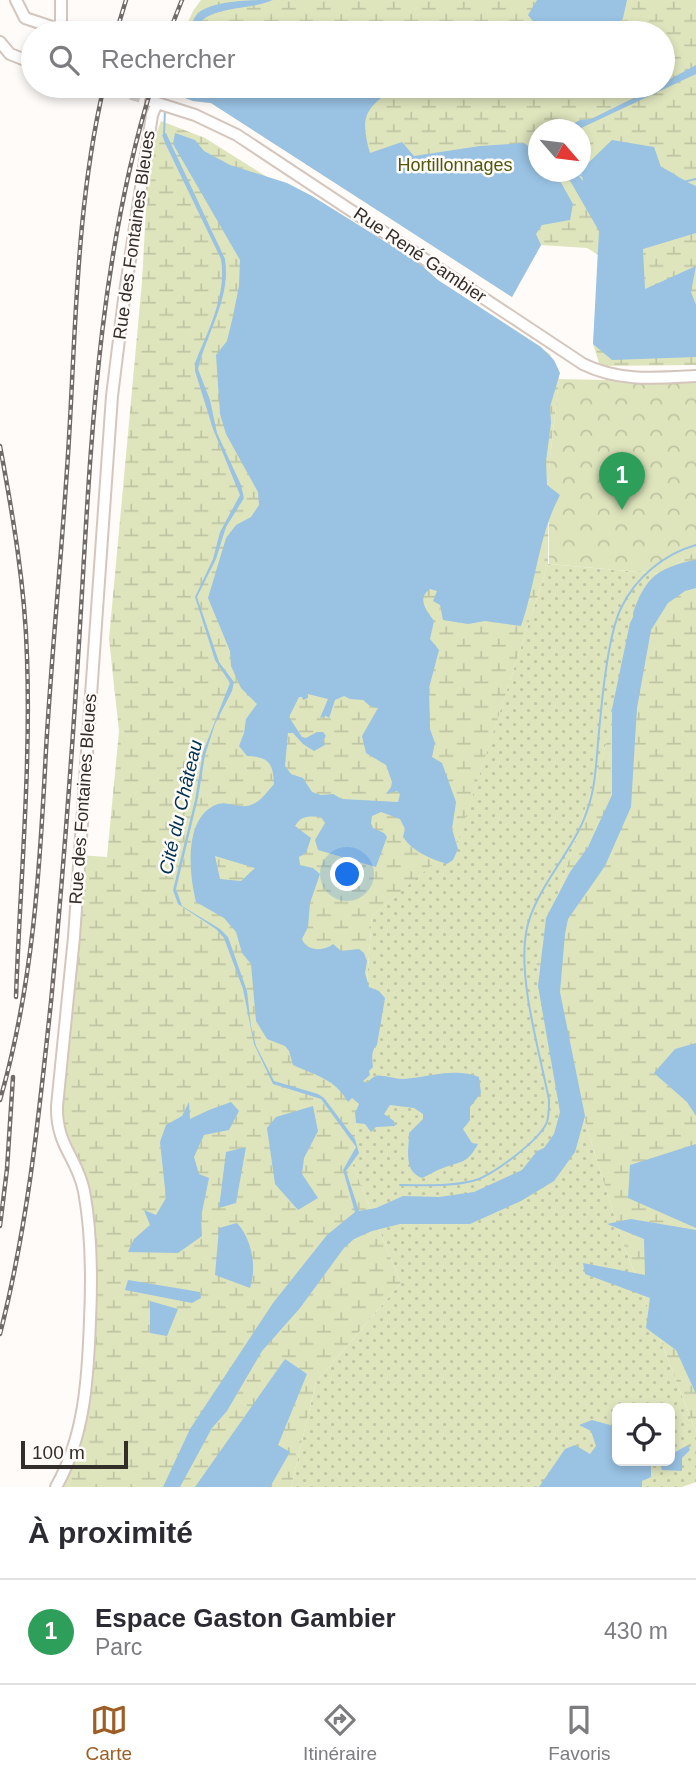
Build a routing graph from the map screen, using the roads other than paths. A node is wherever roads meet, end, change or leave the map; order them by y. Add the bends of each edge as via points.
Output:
1 (16, 0) edge
2 (61, 0) edge
3 (33, 21) edge
4 (61, 21) edge
5 (0, 42) edge
6 (21, 59) edge
7 (154, 102) joint
8 (696, 376) edge
9 (57, 1487) edge

1 - 3 street via 25,18
2 - 4 street
5 - 6 street
7 - 8 street, Rue René Gambier via 195,115 261,149 583,364 620,377
7 - 9 street, Rue des Fontaines Bleues via 112,396 74,937 57,1105 59,1136 84,1194 91,1238 91,1295 86,1396 67,1468

